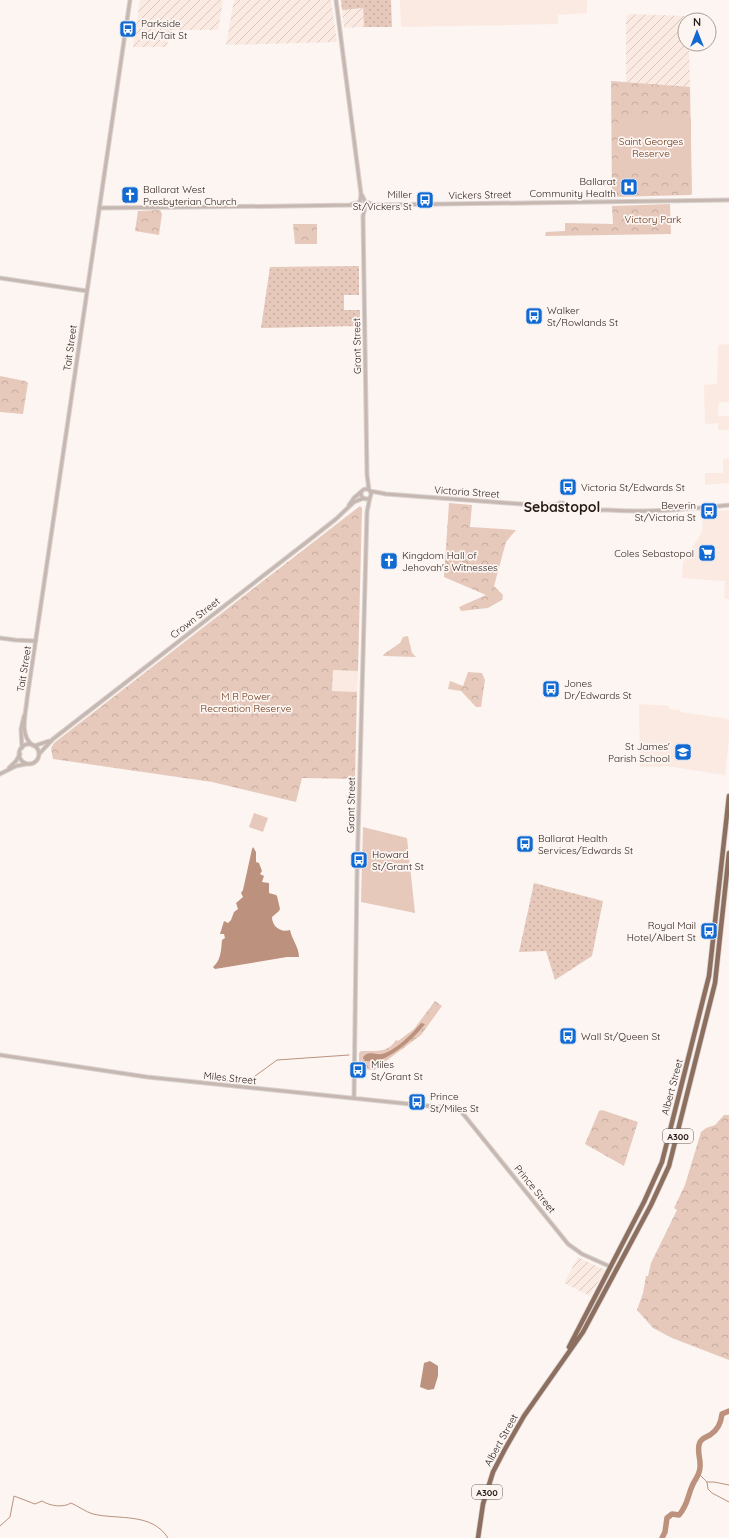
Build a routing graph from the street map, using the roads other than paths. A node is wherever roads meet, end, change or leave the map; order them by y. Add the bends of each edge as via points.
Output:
1 (130, 0) edge
2 (336, 0) edge
3 (361, 194) junction
4 (729, 200) edge
5 (360, 202) junction
6 (365, 202) junction
7 (376, 204) junction
8 (350, 205) junction
9 (360, 207) junction
10 (365, 207) junction
11 (99, 208) junction
12 (363, 216) junction
13 (0, 278) edge
14 (87, 291) junction
15 (366, 475) junction
16 (363, 490) junction
17 (370, 490) junction
18 (386, 494) junction
19 (370, 497) junction
20 (364, 498) junction
21 (560, 504) junction
22 (566, 504) junction
23 (729, 505) edge
24 (547, 506) junction
25 (577, 508) junction
26 (346, 509) junction
27 (559, 510) junction
28 (566, 510) junction
29 (367, 512) junction
30 (0, 638) edge
31 (36, 641) junction
32 (27, 699) junction
33 (53, 739) junction
34 (33, 746) junction
35 (20, 752) junction
36 (39, 754) junction
37 (28, 764) junction
38 (7, 770) junction
39 (0, 774) edge
40 (729, 796) edge
41 (729, 853) edge
42 (0, 1055) edge
43 (682, 1084) junction
44 (689, 1086) junction
45 (354, 1098) junction
46 (458, 1107) joint
47 (611, 1268) junction
48 (562, 1361) junction
49 (478, 1538) edge

1 - 11 street, Tait Street
2 - 3 street
3 - 5 street
3 - 6 street
4 - 7 street, Vickers Street
5 - 6 street, Vickers Street
5 - 8 street
5 - 9 street, Grant Street
6 - 7 street, Vickers Street
6 - 10 street, Grant Street
7 - 10 street, Vickers Street
8 - 9 street
8 - 11 street
9 - 10 street, Vickers Street
9 - 12 street, Grant Street
10 - 12 street, Grant Street
11 - 14 street, Tait Street
12 - 15 street, Grant Street
13 - 14 street
14 - 31 street, Tait Street
15 - 16 street, Grant Street
15 - 17 street, Grant Street
16 - 17 street, Victoria Street
16 - 20 street, Grant Street
16 - 26 street, Crown Street via 354,497
17 - 18 street, Victoria Street
17 - 19 street, Grant Street
18 - 19 street, Victoria Street
18 - 24 street, Victoria Street
19 - 20 street, Victoria Street
19 - 29 street, Grant Street
20 - 26 street, Crown Street
20 - 29 street, Grant Street
21 - 22 street
21 - 24 street, Victoria Street
21 - 27 street
22 - 25 street
22 - 28 street
23 - 25 street via 657,512
24 - 27 street, Victoria Street
25 - 28 street
26 - 33 street, Crown Street
27 - 28 street
29 - 45 street, Grant Street
30 - 31 street
31 - 32 street, Tait Street
32 - 34 street, Tait Street via 24,733
32 - 35 street, Tait Street via 21,729
33 - 34 street, Crown Street
33 - 36 street, Crown Street
34 - 35 street via 26,745
34 - 36 street
35 - 37 street via 22,760
35 - 38 street
36 - 37 street via 35,762
37 - 38 street
38 - 39 street
40 - 43 highway, Albert Street / A300 via 709,976
41 - 44 highway, Albert Street / A300 via 717,974
42 - 45 street, Miles Street via 147,1077
43 - 44 highway
43 - 47 highway, Albert Street / A300 via 662,1162
44 - 48 highway, Albert Street / A300 via 675,1147 665,1177 610,1284 583,1332
45 - 46 street, Miles Street
46 - 47 street, Prince Street via 568,1244
47 - 48 highway, Albert Street / A300
48 - 49 highway, Albert Street / A300 via 524,1416 493,1472 483,1504

